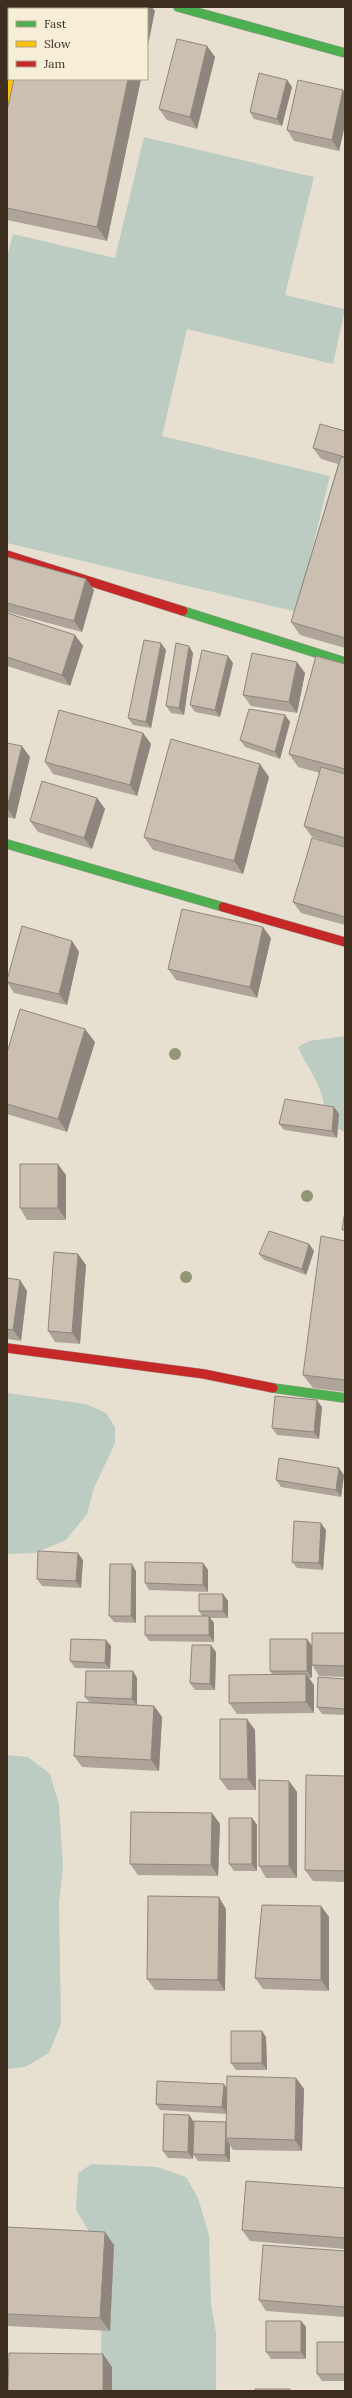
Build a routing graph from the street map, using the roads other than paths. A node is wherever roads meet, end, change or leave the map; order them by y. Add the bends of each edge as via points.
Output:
1 (178, 7) edge
2 (345, 53) edge
3 (13, 80) edge
4 (7, 111) edge
5 (7, 555) edge
6 (345, 662) edge
7 (7, 844) edge
8 (345, 942) edge
9 (7, 1348) edge
10 (345, 1398) edge

1 - 2 street
3 - 4 street
5 - 6 street
7 - 8 street
9 - 10 street via 196,1373 285,1391

